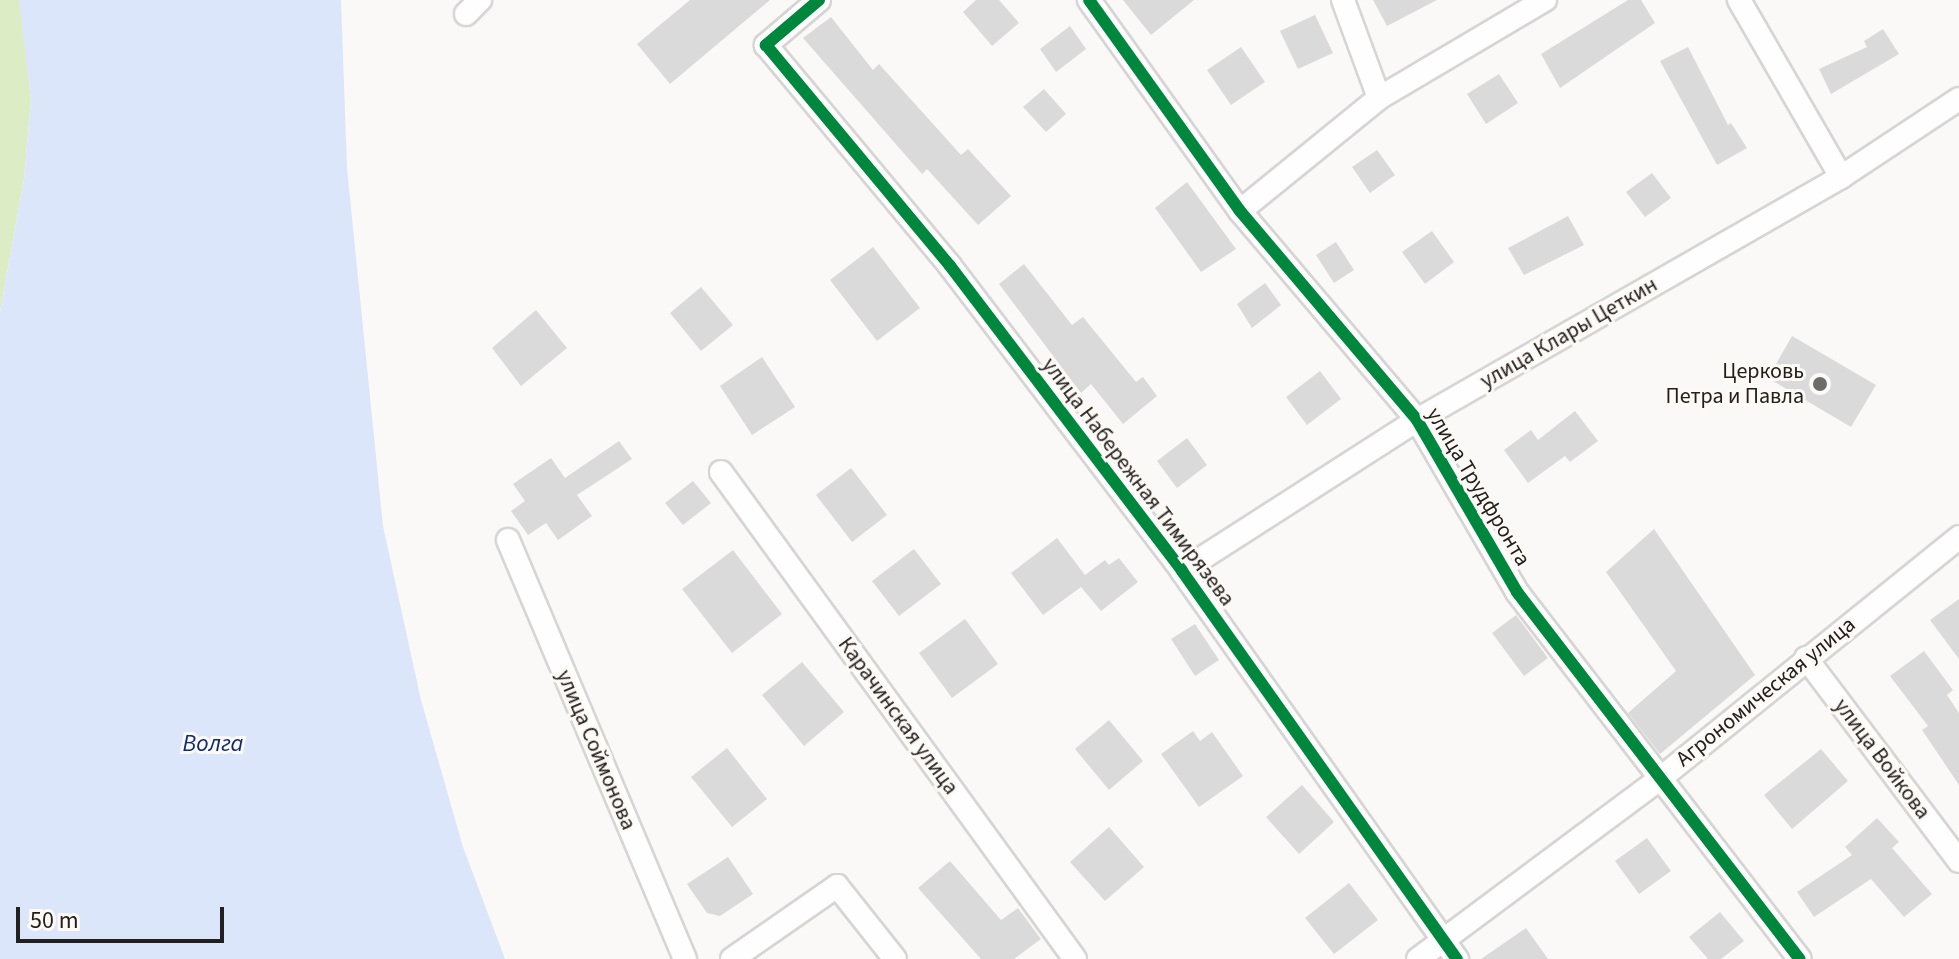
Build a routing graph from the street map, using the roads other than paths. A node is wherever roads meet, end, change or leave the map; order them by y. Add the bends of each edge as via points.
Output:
1 (819, 0) edge
2 (1089, 0) edge
3 (1343, 0) edge
4 (1545, 0) edge
5 (1739, 0) edge
6 (1379, 98) junction
7 (1959, 99) edge
8 (1841, 177) junction
9 (1240, 211) junction
10 (1417, 420) junction
11 (721, 472) dead end
12 (1959, 537) edge
13 (508, 540) dead end
14 (1182, 571) junction
15 (1806, 658) junction
16 (1662, 777) junction
17 (1959, 861) edge
18 (1443, 940) junction
19 (685, 959) edge
20 (732, 959) edge
21 (895, 959) edge
22 (1075, 959) edge
23 (1418, 959) edge
24 (1457, 959) edge
25 (1800, 959) edge

1 - 14 street, улица Набережная Тимирязева via 766,45 950,266
2 - 9 street, улица Трудфронта
3 - 6 street
4 - 6 street
5 - 8 street
6 - 9 street
7 - 8 street, улица Клары Цеткин
8 - 10 street, улица Клары Цеткин
9 - 10 street, улица Трудфронта
10 - 14 street, улица Клары Цеткин
10 - 16 street, улица Трудфронта via 1517,592
11 - 22 street, Карачинская улица
12 - 15 street, Агрономическая улица
13 - 19 street, улица Соймонова
14 - 18 street, улица Набережная Тимирязева
15 - 16 street, Агрономическая улица
15 - 17 street, улица Войкова
16 - 18 street, Агрономическая улица
16 - 25 street, улица Трудфронта
18 - 23 street, Агрономическая улица
18 - 24 street, улица Набережная Тимирязева
20 - 21 street via 837,886

